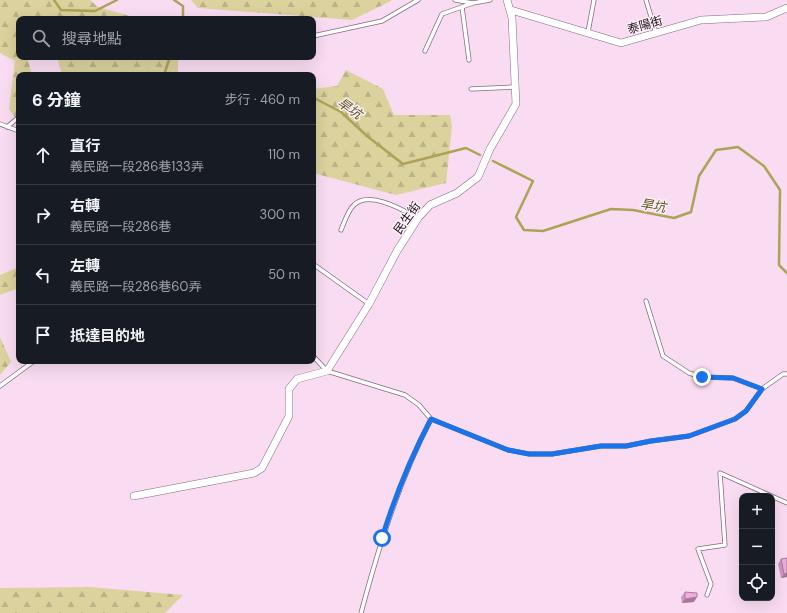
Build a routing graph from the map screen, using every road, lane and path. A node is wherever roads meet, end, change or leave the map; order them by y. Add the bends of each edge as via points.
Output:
1 (418, 0) edge
2 (455, 0) edge
3 (490, 0) edge
4 (507, 0) edge
5 (594, 0) edge
6 (646, 0) edge
7 (473, 3) junction
8 (462, 7) junction
9 (787, 8) edge
10 (511, 10) junction
11 (588, 32) junction
12 (656, 34) junction
13 (316, 35) edge
14 (425, 52) dead end
15 (468, 60) dead end
16 (515, 88) junction
17 (471, 89) dead end
18 (16, 120) edge
19 (0, 124) edge
20 (7, 127) junction
21 (16, 130) edge
22 (418, 218) junction
23 (341, 230) dead end
24 (316, 266) edge
25 (646, 301) dead end
26 (369, 304) junction
27 (316, 359) edge
28 (30, 364) edge
29 (327, 371) junction
30 (787, 374) edge
31 (0, 386) edge
32 (762, 389) junction
33 (431, 419) junction
34 (134, 496) dead end
35 (787, 503) edge
36 (707, 595) dead end
37 (360, 613) edge

1 - 13 lane via 382,21
2 - 7 lane
3 - 7 lane
4 - 10 street, 民生街
5 - 11 lane
6 - 12 lane
7 - 8 lane
8 - 14 lane via 442,14
8 - 15 lane
9 - 12 street, 泰陽街 via 766,17 701,20
10 - 11 street, 泰陽街
10 - 16 street, 民生街
11 - 12 street, 泰陽街 via 621,43
16 - 17 lane
16 - 22 street, 民生街 via 516,104 490,149 478,177 457,193 430,205
18 - 20 lane
19 - 20 lane
20 - 21 lane
22 - 23 lane via 386,202 359,201 352,206
22 - 26 street, 民生街
24 - 26 lane
25 - 32 lane via 663,356 689,373 702,377 733,378
26 - 29 street, 民生街
27 - 29 lane
28 - 31 lane
29 - 33 lane via 405,395 419,405
29 - 34 street via 297,378 289,389 289,416 262,468 254,473
30 - 32 lane via 783,374
32 - 33 lane via 746,411 735,419 689,436 552,454 529,454 508,450
33 - 37 lane via 412,455 390,513
35 - 36 lane via 720,473 725,545 698,548 710,584

